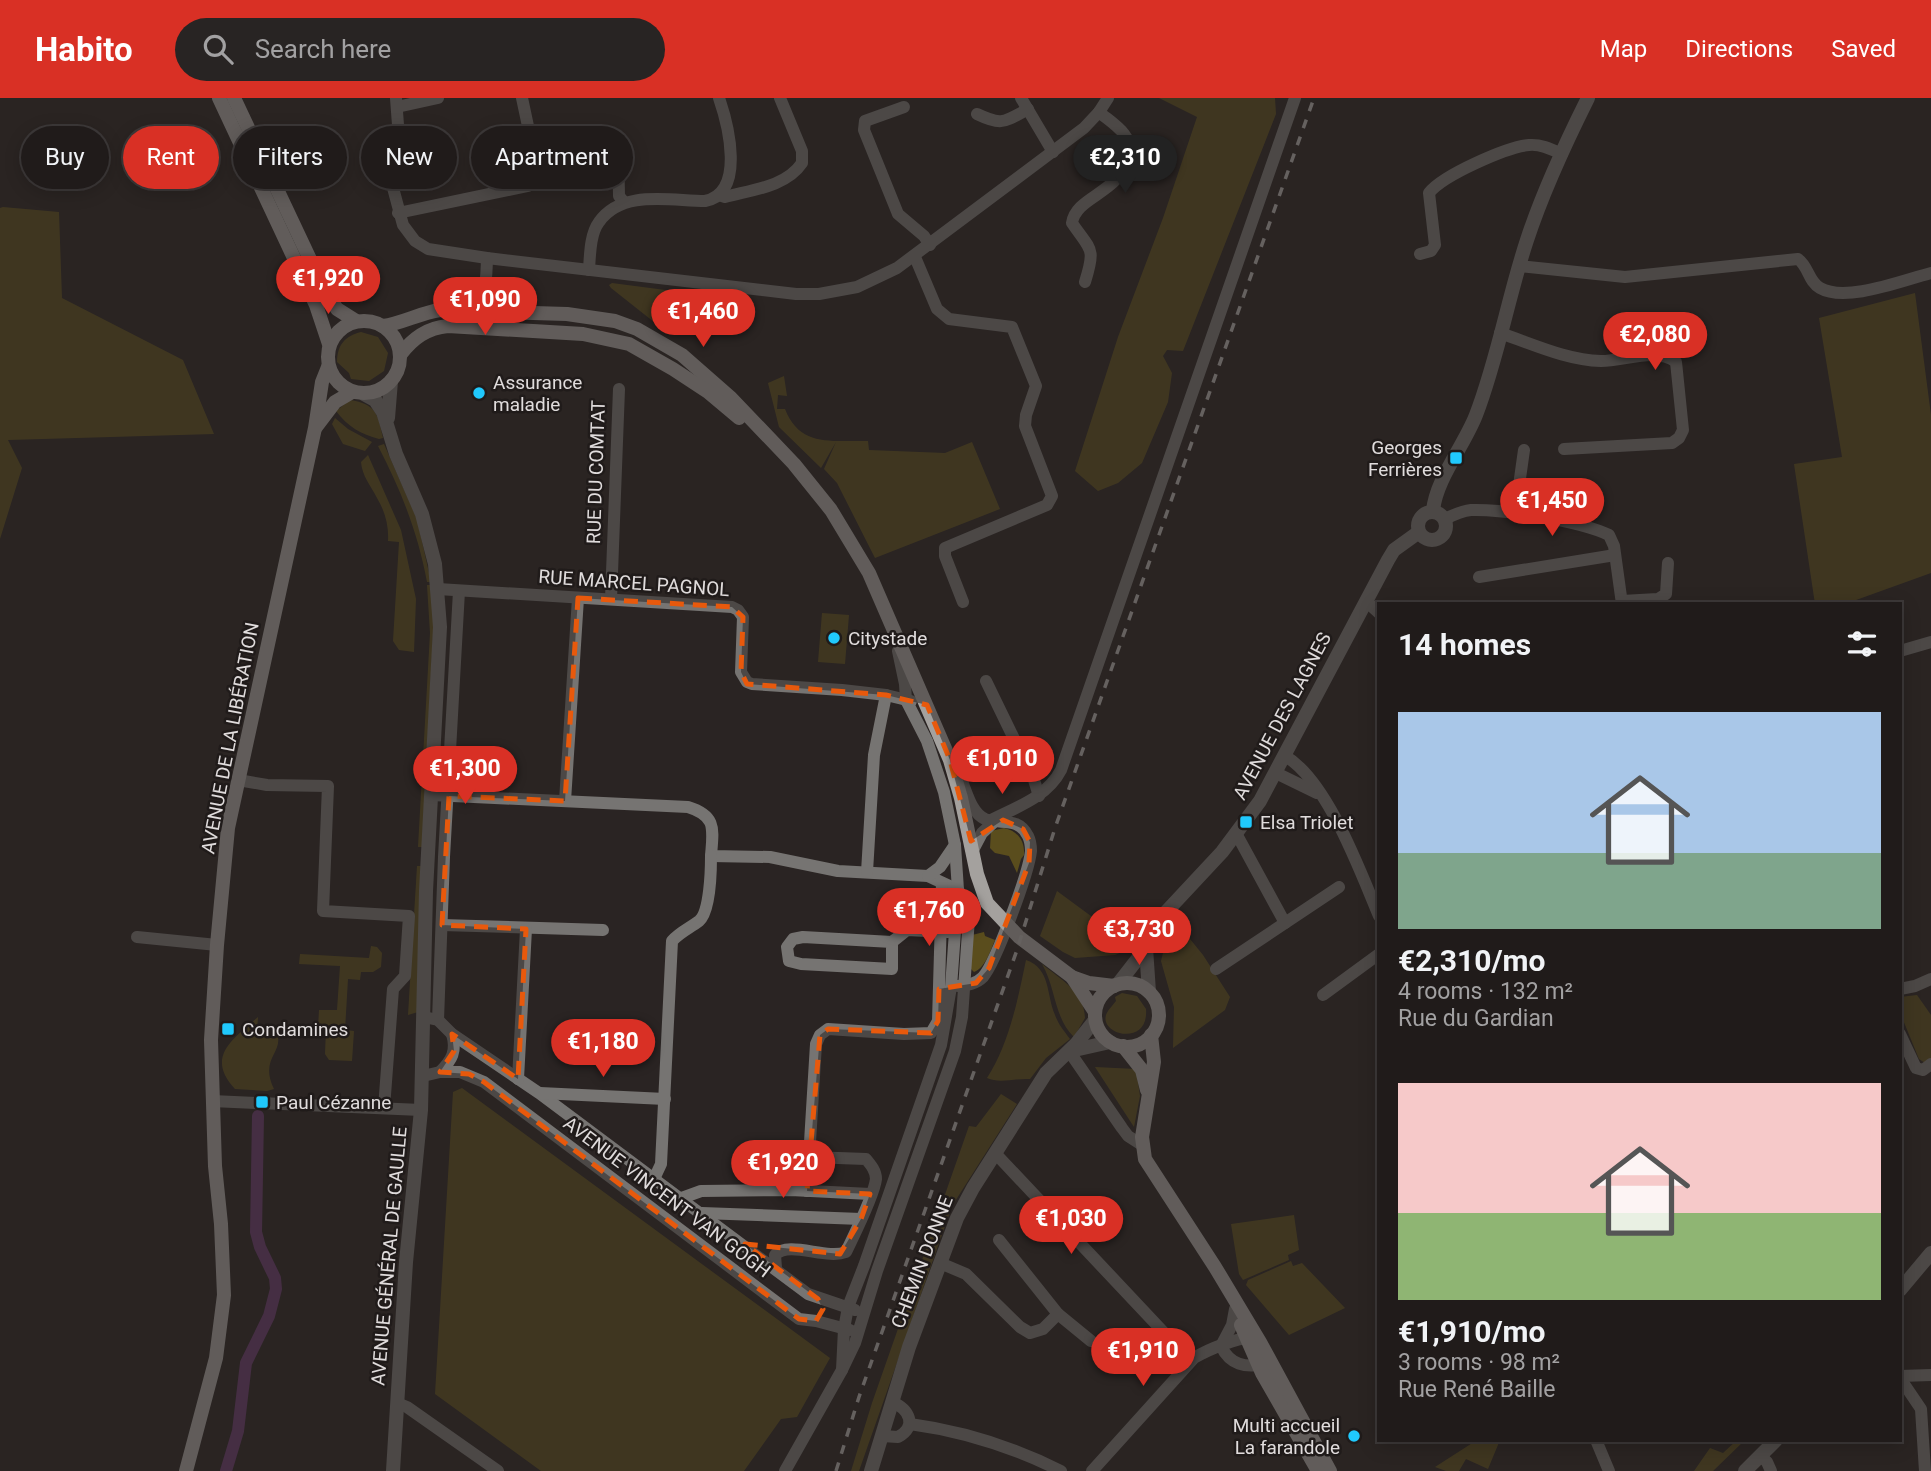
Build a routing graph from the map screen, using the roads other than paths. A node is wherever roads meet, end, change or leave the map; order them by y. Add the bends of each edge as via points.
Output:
1 (219, 98) edge
2 (234, 98) edge
3 (438, 98) edge
4 (522, 98) edge
5 (719, 98) edge
6 (780, 98) edge
7 (1108, 98) edge
8 (1295, 98) edge
9 (1588, 98) edge
10 (1024, 101) edge
11 (396, 102) edge
12 (904, 107) dead end
13 (1099, 112) junction
14 (977, 114) dead end
15 (1053, 152) junction
16 (1562, 153) junction
17 (619, 189) edge
18 (719, 195) junction
19 (624, 202) junction
20 (398, 213) junction
21 (930, 245) junction
22 (1420, 254) dead end
23 (915, 257) junction
24 (486, 258) junction
25 (1519, 266) junction
26 (589, 270) junction
27 (1931, 273) edge
28 (1085, 282) dead end
29 (486, 283) junction
30 (465, 311) junction
31 (493, 311) junction
32 (356, 321) junction
33 (383, 326) junction
34 (440, 327) junction
35 (1500, 332) junction
36 (330, 344) junction
37 (400, 355) junction
38 (328, 367) junction
39 (391, 381) junction
40 (619, 389) dead end
41 (358, 393) junction
42 (387, 423) junction
43 (315, 428) junction
44 (1564, 449) dead end
45 (1524, 450) dead end
46 (794, 464) junction
47 (1515, 514) junction
48 (1439, 515) junction
49 (1419, 532) junction
50 (1615, 555) junction
51 (1668, 563) dead end
52 (1479, 576) dead end
53 (438, 589) junction
54 (459, 591) junction
55 (578, 597) junction
56 (611, 599) junction
57 (1366, 601) junction
58 (962, 602) dead end
59 (1622, 602) edge
60 (1377, 611) edge
61 (894, 630) junction
62 (1931, 642) edge
63 (1902, 650) edge
64 (986, 681) dead end
65 (886, 695) junction
66 (906, 700) junction
67 (927, 705) junction
68 (1285, 756) junction
69 (950, 760) junction
70 (1276, 773) junction
71 (238, 780) junction
72 (432, 795) junction
73 (1320, 795) junction
74 (449, 796) junction
75 (1033, 799) junction
76 (565, 801) junction
77 (993, 820) junction
78 (1023, 829) junction
79 (1237, 835) junction
80 (955, 845) junction
81 (972, 852) junction
82 (711, 856) junction
83 (867, 872) junction
84 (928, 876) junction
85 (942, 883) junction
86 (1339, 887) dead end
87 (958, 890) junction
88 (1377, 912) edge
89 (1285, 923) junction
90 (442, 925) junction
91 (526, 929) junction
92 (603, 930) dead end
93 (948, 933) junction
94 (137, 937) dead end
95 (892, 942) junction
96 (216, 945) junction
97 (967, 945) junction
98 (1146, 948) junction
99 (1377, 955) edge
100 (1216, 969) dead end
101 (1072, 977) junction
102 (1931, 979) edge
103 (965, 985) junction
104 (1116, 985) junction
105 (951, 987) junction
106 (1902, 989) edge
107 (1149, 992) junction
108 (1323, 995) dead end
109 (1095, 1016) junction
110 (431, 1018) junction
111 (452, 1034) junction
112 (1152, 1035) junction
113 (1902, 1038) edge
114 (1116, 1044) junction
115 (1069, 1051) junction
116 (1931, 1064) edge
117 (440, 1072) junction
118 (423, 1076) junction
119 (518, 1079) junction
120 (539, 1093) junction
121 (1147, 1098) junction
122 (665, 1099) junction
123 (212, 1101) junction
124 (384, 1108) junction
125 (421, 1110) junction
126 (1142, 1145) junction
127 (995, 1153) junction
128 (810, 1157) junction
129 (654, 1179) junction
130 (807, 1191) junction
131 (870, 1194) junction
132 (679, 1199) junction
133 (702, 1213) junction
134 (862, 1219) junction
135 (999, 1240) dead end
136 (1931, 1252) edge
137 (940, 1262) junction
138 (776, 1268) junction
139 (1902, 1288) edge
140 (1231, 1294) junction
141 (818, 1299) junction
142 (848, 1307) junction
143 (1235, 1309) junction
144 (1058, 1314) junction
145 (816, 1321) junction
146 (861, 1324) junction
147 (844, 1329) junction
148 (1170, 1339) dead end
149 (1253, 1340) junction
150 (1091, 1341) dead end
151 (1221, 1346) junction
152 (1265, 1364) junction
153 (842, 1370) junction
154 (1931, 1375) edge
155 (1902, 1377) edge
156 (1902, 1380) edge
157 (397, 1402) junction
158 (892, 1402) junction
159 (910, 1424) junction
160 (881, 1436) junction
161 (1597, 1442) edge
162 (1774, 1442) edge
163 (1761, 1456) junction
164 (1749, 1470) edge
165 (186, 1471) edge
166 (393, 1471) edge
167 (498, 1471) edge
168 (785, 1471) edge
169 (871, 1471) edge
170 (1060, 1471) edge
171 (1092, 1471) edge
172 (1318, 1471) edge
173 (1329, 1471) edge
174 (1608, 1471) edge
175 (1770, 1471) edge
176 (1926, 1471) edge

1 - 36 main road
2 - 32 main road via 324,289 337,309
3 - 11 street
4 - 20 street via 536,181
5 - 18 street via 732,157
6 - 18 street via 802,151 802,163 780,182
7 - 13 street
8 - 75 street via 1070,747 1054,783
9 - 16 street
10 - 14 street via 1009,119 995,122
10 - 15 street
11 - 20 street via 398,125 388,173
12 - 21 street via 865,121 864,130 898,214
13 - 15 street
13 - 28 street via 1126,135 1130,149 1126,168 1117,180 1073,215 1072,223 1090,247 1092,259
15 - 21 street
16 - 22 street via 1522,146 1456,171 1436,184 1429,193 1435,245
16 - 25 street
17 - 19 street
18 - 19 street via 705,201
19 - 26 street via 599,222
20 - 24 street via 415,241 428,249
21 - 23 street
23 - 26 street via 873,281 819,294
23 - 58 street via 944,316 1012,327 1036,386 1025,426 1052,496 1047,505 945,548
24 - 26 street
24 - 29 street
25 - 27 street via 1625,276 1798,259 1822,290 1840,294
25 - 35 street
29 - 30 street via 482,296
29 - 31 street
30 - 31 main road
30 - 33 main road via 428,312
31 - 34 street via 486,320 461,320
31 - 46 main road via 590,316 651,335 712,380
32 - 33 main road
32 - 36 main road via 340,329
33 - 37 main road via 395,338
34 - 37 main road via 419,335
34 - 46 main road via 583,334 635,346 708,392
35 - 44 street via 1579,359 1661,355 1676,362 1684,430 1679,439 1661,445
35 - 48 street via 1476,414 1439,485
36 - 38 main road
37 - 39 main road
38 - 41 main road via 337,382
38 - 43 main road, AVENUE DE LA LIBÉRATION
39 - 41 main road via 374,392
39 - 42 street, AVENUE GÉNÉRAL DE GAULLE
40 - 56 street, RUE DU COMTAT
41 - 42 street, AVENUE GÉNÉRAL DE GAULLE via 380,406
41 - 43 main road, AVENUE DE LA LIBÉRATION via 335,402
42 - 53 street, AVENUE GÉNÉRAL DE GAULLE via 422,514
43 - 71 main road, AVENUE DE LA LIBÉRATION
45 - 47 street
46 - 61 main road via 851,539
47 - 48 street via 1469,510
47 - 50 street via 1596,529 1609,535
48 - 49 street via 1428,512 1420,517
48 - 49 street via 1444,534 1436,540
49 - 57 street, AVENUE DES LAGNES via 1394,550
50 - 52 street
50 - 59 street
51 - 59 street via 1666,594
53 - 54 street, RUE MARCEL PAGNOL
53 - 72 street, AVENUE GÉNÉRAL DE GAULLE
54 - 55 street, RUE MARCEL PAGNOL
54 - 74 street
55 - 56 street, RUE MARCEL PAGNOL
55 - 76 street
56 - 65 street, RUE MARCEL PAGNOL via 738,610 743,617 741,672 752,684
57 - 60 street
57 - 68 street, AVENUE DES LAGNES
61 - 66 street
61 - 67 main road
62 - 63 street
64 - 75 street via 1034,780
65 - 66 street, RUE MARCEL PAGNOL
65 - 83 street via 874,755
66 - 67 street, RUE MARCEL PAGNOL
66 - 80 street via 927,741
67 - 69 main road
68 - 70 street, AVENUE DES LAGNES
68 - 73 street via 1306,774
69 - 77 street via 976,812
69 - 81 main road
70 - 73 street
70 - 79 street, AVENUE DES LAGNES
71 - 96 main road, AVENUE DE LA LIBÉRATION via 228,828
71 - 124 street via 328,786 323,911 409,916 405,976 393,989
72 - 74 street
72 - 110 street, AVENUE GÉNÉRAL DE GAULLE via 425,917
73 - 88 street via 1334,815
74 - 76 street
74 - 90 street
75 - 77 street
75 - 78 street via 1022,819
76 - 82 street via 698,810 711,821
77 - 78 street via 1009,821
77 - 81 street
78 - 103 street via 1030,842 1029,863 1002,938 984,975
79 - 89 street
79 - 98 street, AVENUE DES LAGNES via 1166,912
80 - 84 street
80 - 87 street
81 - 101 main road via 981,890 995,913 1018,937
82 - 83 street via 770,856 838,871
82 - 122 street via 706,910 672,941
83 - 84 street
84 - 85 street
85 - 87 street
85 - 93 street
86 - 89 street
87 - 93 street
87 - 97 street via 969,918
89 - 100 street
90 - 91 street
90 - 110 street
91 - 92 street
91 - 119 street
93 - 95 street via 907,930
93 - 97 street
93 - 105 street
93 - 128 street via 938,1020 931,1033 828,1029 820,1035
94 - 96 street
95 - 95 street via 892,970 801,964 789,961 787,947 793,939 803,937
96 - 123 main road, AVENUE DE LA LIBÉRATION
97 - 103 street
98 - 104 street, AVENUE DES LAGNES
98 - 107 street
99 - 108 street
101 - 104 main road
101 - 109 main road
102 - 106 street
103 - 105 street
103 - 146 street via 954,1051
104 - 107 main road via 1131,984
104 - 109 main road via 1099,999
105 - 142 street via 941,1045
107 - 112 main road via 1158,1013
109 - 114 main road via 1100,1033
109 - 115 street, CHEMIN DONNE
110 - 111 street, AVENUE VINCENT VAN GOGH
110 - 118 street, AVENUE GÉNÉRAL DE GAULLE
111 - 117 street via 451,1061
111 - 119 street, AVENUE VINCENT VAN GOGH
112 - 114 main road via 1136,1045
112 - 121 main road via 1154,1062
113 - 116 street via 1916,1068 1923,1070
114 - 115 street
114 - 121 main road via 1142,1070
115 - 126 street via 1122,1128
115 - 127 street, CHEMIN DONNE via 1046,1073
117 - 118 street, AVENUE VINCENT VAN GOGH
117 - 145 street, AVENUE VINCENT VAN GOGH via 469,1074 484,1082 799,1319
118 - 125 street, AVENUE GÉNÉRAL DE GAULLE
119 - 120 street, AVENUE VINCENT VAN GOGH
120 - 122 street
120 - 129 street, AVENUE VINCENT VAN GOGH
121 - 126 main road
122 - 129 street via 661,1164
123 - 124 street
123 - 165 main road, AVENUE DE LA LIBÉRATION via 224,1295 216,1358
124 - 125 street
125 - 157 street, AVENUE GÉNÉRAL DE GAULLE
126 - 140 main road via 1148,1164
127 - 137 street, CHEMIN DONNE via 972,1188
127 - 148 street
128 - 130 street
128 - 131 street via 866,1159 876,1179
129 - 132 street, AVENUE VINCENT VAN GOGH
130 - 131 street
130 - 132 street via 701,1191
131 - 134 street
132 - 133 street, AVENUE VINCENT VAN GOGH
133 - 134 street
133 - 138 street, AVENUE VINCENT VAN GOGH
134 - 138 street via 846,1252 786,1249 775,1255
135 - 144 street
136 - 139 street
137 - 144 street via 966,1274 1030,1333 1043,1329
137 - 158 street, CHEMIN DONNE
138 - 141 street, AVENUE VINCENT VAN GOGH
140 - 143 main road
140 - 149 main road
141 - 142 street, AVENUE VINCENT VAN GOGH
141 - 145 street via 823,1309
142 - 146 street via 855,1310
142 - 147 street
143 - 149 main road
143 - 151 street
144 - 150 street
145 - 147 street, AVENUE VINCENT VAN GOGH
146 - 147 street, AVENUE VINCENT VAN GOGH
146 - 153 street
147 - 153 street
149 - 151 street
149 - 152 main road
151 - 152 street via 1233,1363
151 - 171 street via 1185,1365
152 - 172 main road
152 - 173 main road
153 - 168 street
154 - 155 street
156 - 176 street via 1920,1409
157 - 166 street, AVENUE GÉNÉRAL DE GAULLE
157 - 167 street
158 - 159 street via 904,1408
158 - 160 street, CHEMIN DONNE
159 - 160 street via 898,1437
159 - 170 street via 1001,1446
160 - 169 street, CHEMIN DONNE
161 - 174 street
162 - 163 street
163 - 164 street
163 - 175 street

